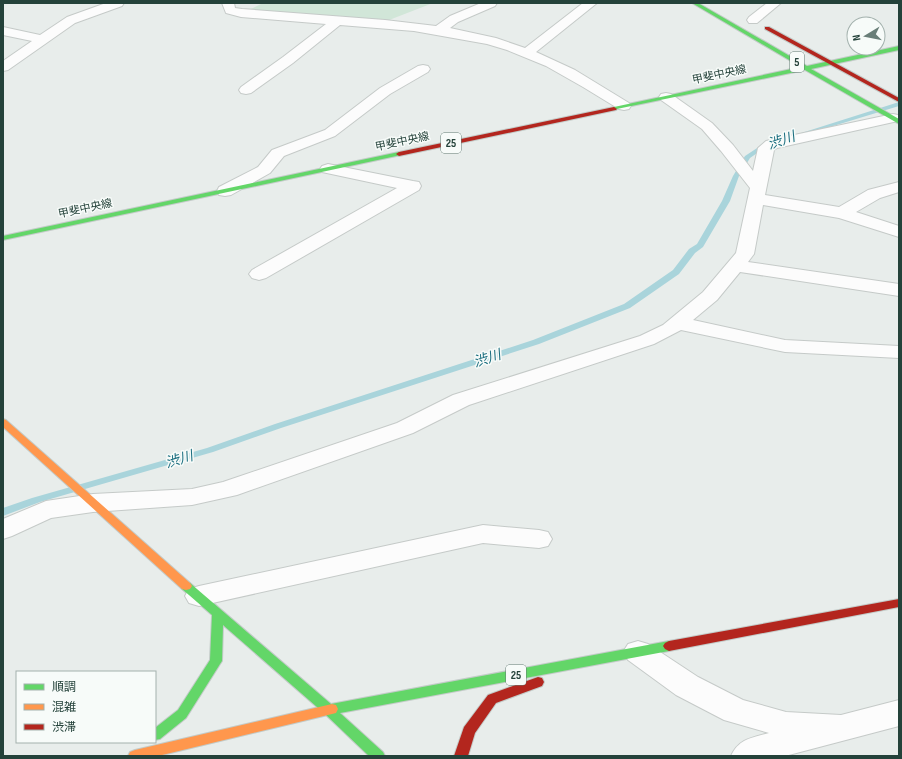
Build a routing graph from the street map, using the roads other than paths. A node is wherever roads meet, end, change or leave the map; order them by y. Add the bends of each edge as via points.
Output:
1 (118, 3) edge
2 (228, 3) edge
3 (491, 3) edge
4 (591, 3) edge
5 (694, 3) edge
6 (775, 3) edge
7 (750, 18) joint
8 (337, 21) junction
9 (3, 31) edge
10 (438, 31) junction
11 (43, 40) junction
12 (899, 48) edge
13 (525, 54) junction
14 (830, 63) junction
15 (3, 67) edge
16 (806, 68) junction
17 (423, 69) dead end
18 (246, 90) dead end
19 (666, 97) junction
20 (624, 106) junction
21 (897, 113) edge
22 (328, 169) junction
23 (899, 187) edge
24 (226, 191) junction
25 (757, 194) junction
26 (842, 213) junction
27 (899, 232) edge
28 (3, 238) edge
29 (735, 266) junction
30 (259, 274) dead end
31 (899, 290) edge
32 (678, 323) junction
33 (899, 352) edge
34 (3, 422) edge
35 (93, 503) junction
36 (3, 530) edge
37 (539, 539) dead end
38 (199, 596) junction
39 (899, 603) edge
40 (218, 614) junction
41 (638, 652) junction
42 (594, 661) junction
43 (329, 710) junction
44 (899, 713) edge
45 (842, 728) junction
46 (156, 734) edge
47 (146, 743) edge
48 (129, 756) edge
49 (135, 756) edge
50 (378, 756) edge
51 (461, 756) edge
52 (747, 756) edge

1 - 11 street via 71,20
2 - 8 street via 230,10 241,13
3 - 10 street via 454,19
4 - 13 street
5 - 16 main road, 5
6 - 7 street
7 - 14 main road, 5
8 - 10 street
8 - 18 street
9 - 11 street
10 - 13 street via 471,36
11 - 15 street
12 - 14 main road, 甲斐中央線 / 25
13 - 20 street via 595,86
14 - 16 main road, 甲斐中央線 / 25
14 - 21 main road, 5
16 - 19 main road, 甲斐中央線 / 25
16 - 21 main road, 5
17 - 24 street via 379,96 330,133 278,153 264,170
19 - 20 main road, 甲斐中央線 / 25
19 - 25 street via 707,126 727,148
20 - 22 main road, 甲斐中央線 / 25
21 - 25 street via 772,144 766,148
22 - 24 main road, 甲斐中央線 / 25
22 - 30 street via 413,186
23 - 26 street via 874,194
24 - 28 main road, 甲斐中央線 / 25
25 - 26 street
25 - 29 street via 745,254
26 - 27 street
29 - 31 street
29 - 32 street via 710,296
32 - 33 street via 785,346
32 - 35 street via 647,340 460,400 405,428 228,489 192,497
34 - 35 main road
35 - 36 street via 46,510
35 - 38 main road
37 - 38 street via 483,534
38 - 40 main road
39 - 41 main road, 25
40 - 43 main road
40 - 46 main road via 216,661 182,714
41 - 42 main road, 25
41 - 45 street via 687,686 735,711 786,725
42 - 43 main road, 25
42 - 51 main road via 492,699 469,731
43 - 49 main road, 25
43 - 50 main road
44 - 45 street
45 - 52 street via 756,750
47 - 48 main road

